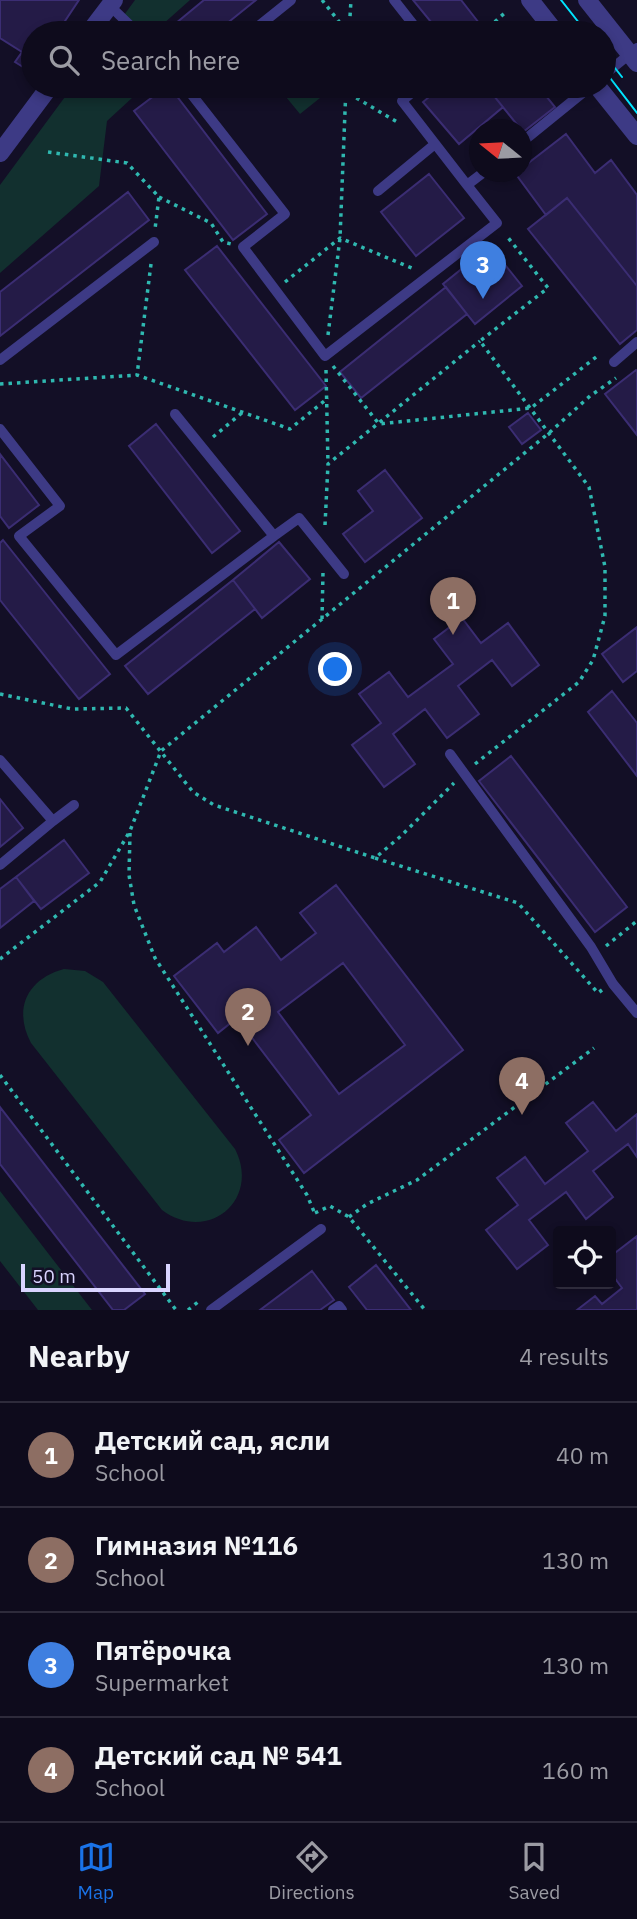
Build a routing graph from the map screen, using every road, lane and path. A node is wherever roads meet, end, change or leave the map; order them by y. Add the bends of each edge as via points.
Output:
1 (291, 0) edge
2 (322, 0) edge
3 (351, 0) edge
4 (394, 0) edge
5 (530, 0) edge
6 (587, 0) edge
7 (112, 3) edge
8 (507, 11) dead end
9 (98, 21) edge
10 (128, 21) edge
11 (265, 21) edge
12 (339, 21) edge
13 (350, 21) edge
14 (411, 21) edge
15 (496, 21) edge
16 (547, 21) edge
17 (605, 21) edge
18 (616, 33) edge
19 (635, 55) edge
20 (616, 67) edge
21 (41, 98) edge
22 (195, 98) edge
23 (346, 98) edge
24 (356, 98) edge
25 (406, 98) edge
26 (576, 98) edge
27 (607, 98) edge
28 (401, 124) dead end
29 (532, 134) edge
30 (637, 136) edge
31 (435, 144) junction
32 (48, 152) dead end
33 (0, 153) edge
34 (471, 182) edge
35 (467, 185) junction
36 (378, 191) dead end
37 (159, 197) junction
38 (497, 223) junction
39 (340, 238) junction
40 (154, 242) junction
41 (243, 247) junction
42 (429, 275) junction
43 (276, 290) junction
44 (481, 341) junction
45 (637, 342) edge
46 (326, 356) junction
47 (0, 360) edge
48 (614, 362) junction
49 (136, 375) junction
50 (0, 384) edge
51 (328, 398) junction
52 (531, 408) junction
53 (243, 412) junction
54 (175, 414) dead end
55 (379, 424) junction
56 (0, 429) edge
57 (549, 433) junction
58 (201, 447) junction
59 (328, 464) junction
60 (274, 536) junction
61 (324, 550) junction
62 (344, 574) dead end
63 (322, 620) junction
64 (0, 694) edge
65 (161, 751) junction
66 (450, 754) dead end
67 (0, 761) edge
68 (465, 772) junction
69 (74, 804) dead end
70 (53, 821) junction
71 (130, 831) junction
72 (375, 858) junction
73 (0, 865) edge
74 (637, 921) edge
75 (595, 956) junction
76 (0, 959) edge
77 (613, 984) junction
78 (637, 1013) edge
79 (594, 1048) dead end
80 (0, 1075) edge
81 (330, 1206) dead end
82 (315, 1214) dead end
83 (349, 1217) junction
84 (321, 1229) dead end
85 (176, 1310) edge
86 (211, 1310) edge
87 (333, 1310) edge
88 (342, 1310) edge
89 (425, 1310) edge

1 - 11 lane
2 - 12 path
3 - 13 path
4 - 14 lane
5 - 16 street
6 - 17 street
7 - 9 street
7 - 10 lane
8 - 15 path
18 - 19 street
19 - 20 lane
21 - 33 street
22 - 41 lane via 285,214
23 - 39 path
24 - 28 path
25 - 31 lane via 402,102
26 - 29 lane
27 - 30 street
31 - 35 lane
31 - 36 lane
32 - 37 path via 127,163
34 - 35 lane
35 - 38 lane
37 - 40 path
37 - 41 path via 211,223 223,242
38 - 42 lane
38 - 44 path via 548,288
39 - 42 path
39 - 43 path
39 - 46 path
40 - 47 lane
40 - 49 path
41 - 43 lane
42 - 46 lane
43 - 46 lane
44 - 52 path
44 - 55 path
45 - 48 lane
46 - 51 path
46 - 55 path
48 - 52 path via 605,350
48 - 57 path via 623,373
49 - 50 path
49 - 53 path
51 - 53 path via 290,429
51 - 59 path
52 - 55 path
52 - 57 path
53 - 58 path
54 - 58 lane
55 - 59 path
56 - 60 lane via 60,506 19,536 116,655
57 - 63 path
57 - 68 path via 589,487 605,567 606,616 593,660 579,682
58 - 60 lane
59 - 61 path
60 - 61 lane via 299,518
61 - 62 lane
61 - 63 path
63 - 65 path
64 - 65 path via 72,709 126,708
65 - 71 path
65 - 72 path via 192,792 214,805
66 - 68 lane
67 - 70 lane
68 - 72 path
68 - 75 lane
69 - 70 lane
70 - 73 lane
71 - 76 path via 100,882
71 - 82 path via 134,905 155,958
72 - 77 path via 518,903 598,993
74 - 75 path
75 - 77 lane
77 - 78 lane
79 - 83 path via 417,1180
80 - 85 path
81 - 83 path
83 - 89 path
84 - 86 lane
87 - 88 lane via 339,1306

